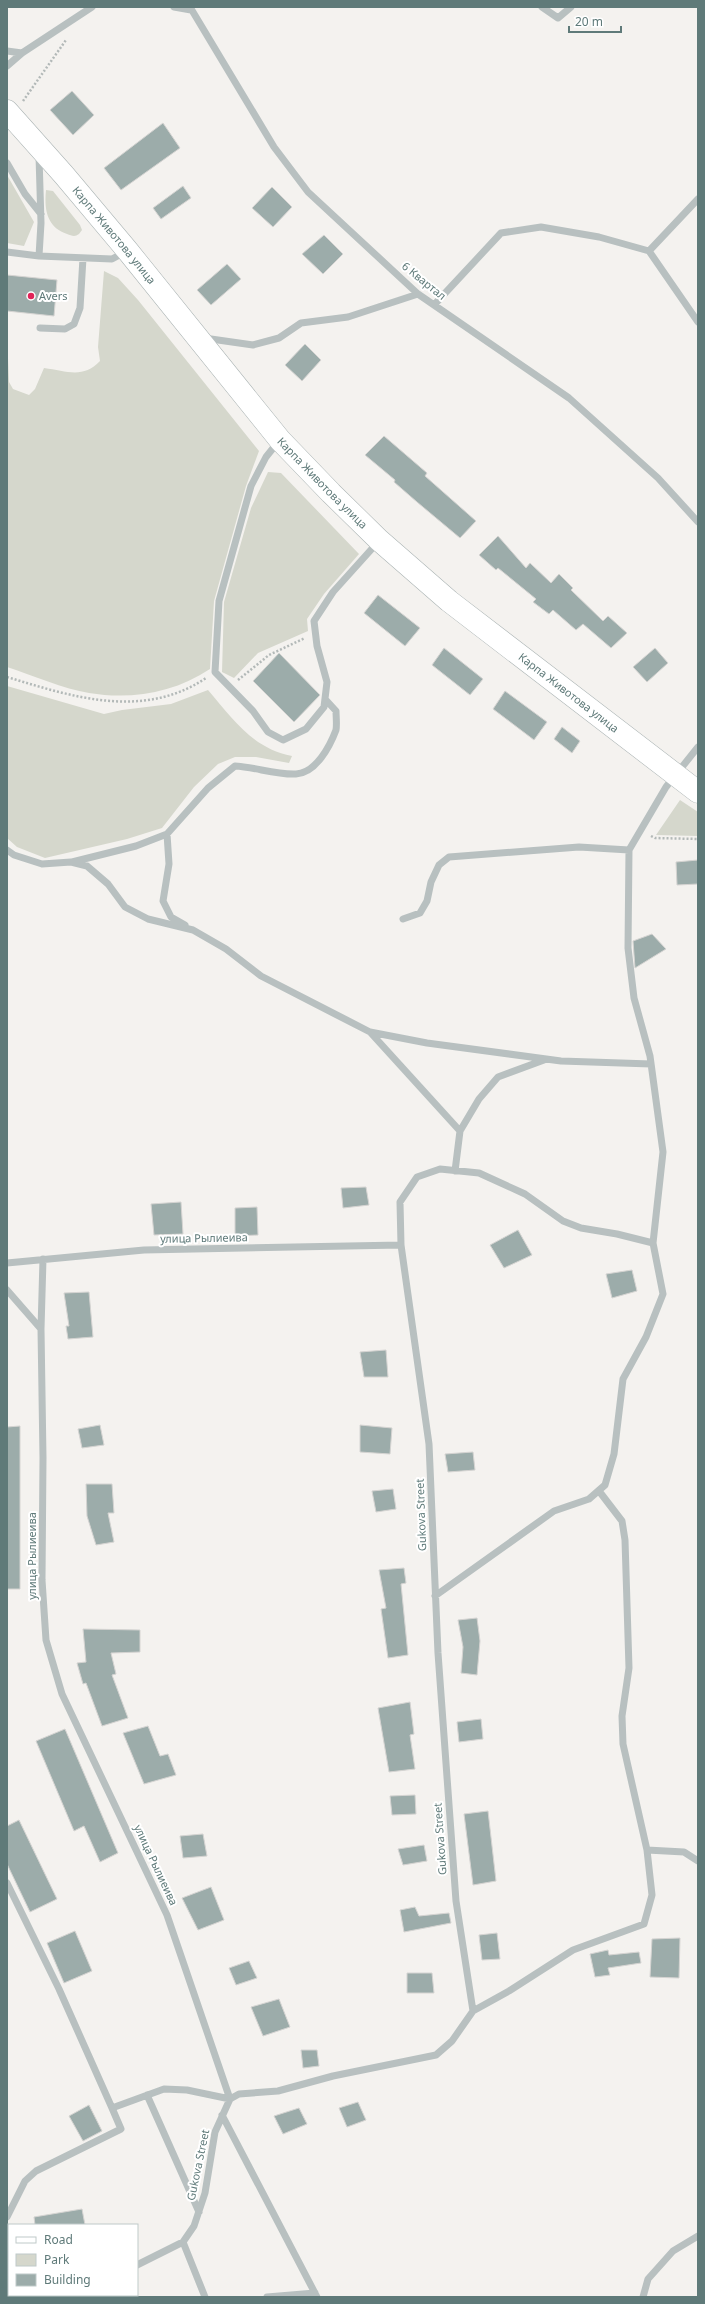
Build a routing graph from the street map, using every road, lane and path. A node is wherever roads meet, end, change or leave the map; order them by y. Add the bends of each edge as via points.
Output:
1 (92, 7) edge
2 (174, 7) edge
3 (542, 7) edge
4 (571, 7) edge
5 (190, 9) edge
6 (69, 35) dead end
7 (7, 51) edge
8 (22, 53) junction
9 (7, 66) edge
10 (10, 114) edge
11 (37, 144) junction
12 (7, 163) edge
13 (698, 199) edge
14 (41, 214) junction
15 (127, 250) junction
16 (649, 251) junction
17 (7, 252) edge
18 (39, 256) junction
19 (83, 258) junction
20 (418, 294) junction
21 (434, 305) junction
22 (698, 322) edge
23 (40, 328) dead end
24 (198, 337) junction
25 (280, 440) junction
26 (698, 522) edge
27 (379, 540) junction
28 (316, 634) junction
29 (215, 672) junction
30 (7, 677) edge
31 (231, 687) junction
32 (325, 699) junction
33 (698, 747) edge
34 (676, 775) junction
35 (698, 792) edge
36 (641, 830) junction
37 (167, 834) junction
38 (698, 839) edge
39 (7, 850) edge
40 (629, 850) junction
41 (71, 862) junction
42 (403, 919) dead end
43 (193, 930) junction
44 (370, 1032) junction
45 (546, 1059) junction
46 (651, 1064) junction
47 (460, 1130) junction
48 (455, 1171) junction
49 (653, 1243) junction
50 (401, 1245) junction
51 (44, 1259) junction
52 (7, 1263) edge
53 (7, 1290) edge
54 (41, 1329) junction
55 (599, 1491) junction
56 (435, 1596) junction
57 (647, 1850) junction
58 (698, 1861) edge
59 (7, 1883) edge
60 (473, 2010) junction
61 (147, 2095) junction
62 (230, 2099) junction
63 (112, 2108) junction
64 (222, 2114) junction
65 (199, 2212) junction
66 (7, 2217) edge
67 (698, 2236) edge
68 (183, 2242) junction
69 (138, 2264) edge
70 (316, 2295) edge
71 (205, 2297) edge
72 (267, 2297) edge
73 (643, 2297) edge

1 - 8 street
2 - 5 street
3 - 4 street via 558,18
5 - 20 street, 6 Квартал via 274,147 308,192
6 - 10 path
7 - 8 street
8 - 9 street
10 - 11 main road, Карпа Животова улица
11 - 14 street
11 - 15 main road, Карпа Животова улица
12 - 14 street via 25,194
13 - 16 street
14 - 18 street
15 - 19 street via 112,259
15 - 24 main road, Карпа Животова улица
16 - 21 street via 599,237 541,227 501,233
16 - 22 street
17 - 18 street
18 - 19 street
19 - 23 street via 80,308 74,324 65,329
20 - 21 street, 6 Квартал
20 - 24 street via 348,317 301,323 279,338 253,345
21 - 26 street, 6 Квартал via 569,398 658,478
24 - 25 main road, Карпа Животова улица
25 - 27 main road, Карпа Животова улица
25 - 29 street via 266,457 251,486 219,601
27 - 28 street via 334,592 314,621
27 - 34 main road, Карпа Животова улица via 449,600
28 - 31 path via 269,655
28 - 32 street via 327,682
29 - 30 path via 191,688 151,700 108,702 69,696
29 - 31 street
31 - 32 street via 268,732 283,740 306,729 324,707
32 - 37 street via 336,711 336,728 327,749 314,766 298,775 235,766 208,788
33 - 34 street
34 - 35 main road, Карпа Животова улица
34 - 36 street
36 - 38 path via 655,838
36 - 40 street
37 - 41 street via 136,846
37 - 43 street via 169,864 163,901 171,917
39 - 41 street via 14,855 42,864
40 - 42 street via 580,847 449,857 436,871 427,901 420,913
40 - 46 street via 628,948 634,998
41 - 43 street via 87,866 108,884 125,907 148,920
43 - 44 street via 226,949 261,976
44 - 45 street via 427,1043
44 - 47 street
45 - 46 street
45 - 47 street via 498,1077 478,1099
46 - 49 street via 663,1152
47 - 48 street
48 - 49 street, Gukova Street via 479,1173 524,1194 563,1221 581,1228
48 - 50 street, Gukova Street via 440,1169 417,1177 400,1202
49 - 55 street via 663,1294 646,1337 623,1379 614,1454 605,1485
50 - 51 street, улица Рылиеива via 144,1250
50 - 56 street, Gukova Street via 429,1444
51 - 52 street, улица Рылиеива
51 - 54 street, улица Рылиеива
53 - 54 street
54 - 62 street, улица Рылиеива via 42,1580 46,1640 62,1694 167,1915
55 - 56 street via 589,1499 554,1511
55 - 57 street via 622,1520 625,1540 630,1668 622,1716 623,1744
56 - 60 street, Gukova Street via 456,1901
57 - 58 street via 684,1852
57 - 60 street via 652,1895 644,1924 573,1950 509,1991
59 - 63 street via 59,1989
60 - 62 street via 452,2041 436,2055 333,2076 278,2091 239,2094
61 - 62 street via 164,2089
61 - 63 street
61 - 65 street
62 - 64 street, Gukova Street
63 - 66 street via 121,2129 36,2171 25,2181
64 - 65 street, Gukova Street via 215,2132 205,2193
64 - 70 street
65 - 68 street, Gukova Street via 194,2226
67 - 73 street via 673,2251 648,2279
68 - 69 street
68 - 71 street
70 - 72 street

